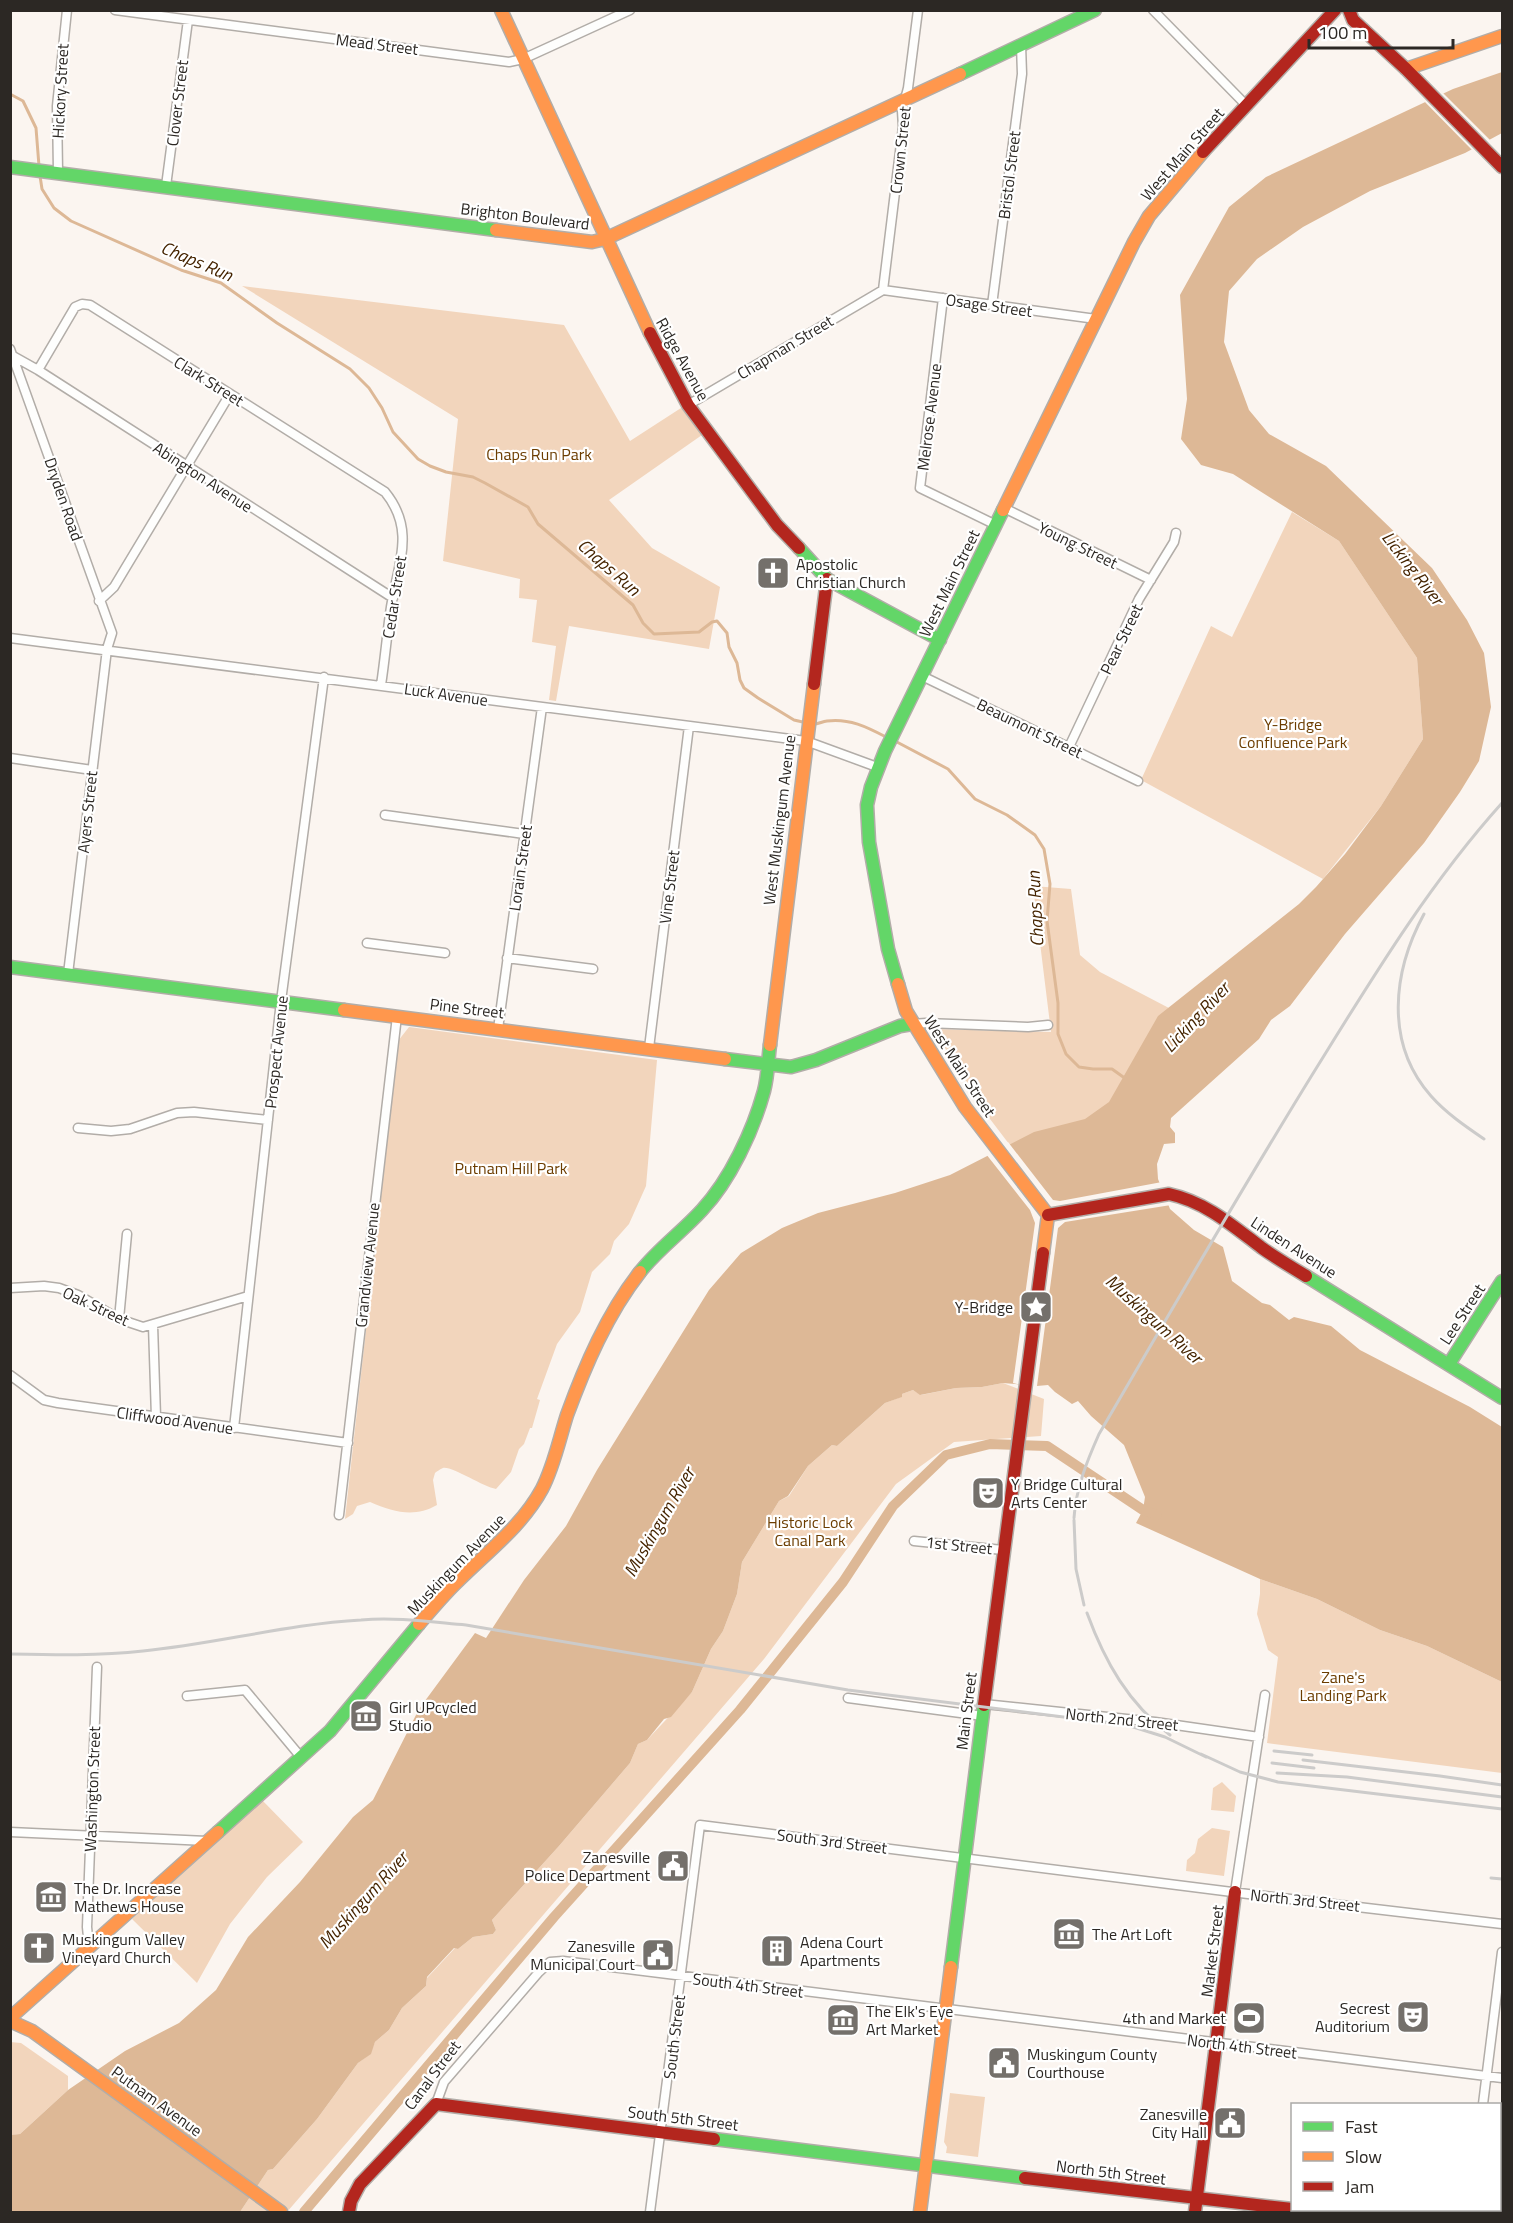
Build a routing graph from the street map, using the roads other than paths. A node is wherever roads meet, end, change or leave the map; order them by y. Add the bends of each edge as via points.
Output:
1 (67, 10) edge
2 (115, 10) edge
3 (501, 10) edge
4 (630, 10) edge
5 (918, 10) edge
6 (1095, 10) edge
7 (1153, 10) edge
8 (1335, 10) edge
9 (1349, 10) edge
10 (188, 20) junction
11 (1498, 38) edge
12 (1021, 45) junction
13 (523, 59) junction
14 (1410, 74) junction
15 (905, 100) junction
16 (1247, 106) junction
17 (10, 167) edge
18 (1503, 167) edge
19 (53, 172) junction
20 (166, 186) junction
21 (605, 239) junction
22 (882, 290) junction
23 (943, 298) junction
24 (992, 305) junction
25 (1096, 319) junction
26 (12, 352) edge
27 (38, 370) junction
28 (231, 394) junction
29 (688, 405) junction
30 (187, 466) junction
31 (1004, 508) junction
32 (397, 509) joint
33 (996, 525) junction
34 (1176, 533) dead end
35 (827, 579) junction
36 (1151, 580) junction
37 (393, 598) junction
38 (99, 601) junction
39 (10, 638) edge
40 (940, 640) junction
41 (107, 649) junction
42 (922, 676) junction
43 (324, 677) junction
44 (381, 685) junction
45 (542, 707) junction
46 (689, 726) junction
47 (807, 736) junction
48 (1069, 747) junction
49 (10, 758) edge
50 (877, 767) junction
51 (92, 770) junction
52 (1138, 781) dead end
53 (385, 815) dead end
54 (524, 834) junction
55 (367, 943) dead end
56 (444, 952) dead end
57 (507, 958) junction
58 (10, 967) edge
59 (593, 969) dead end
60 (68, 974) junction
61 (281, 1001) junction
62 (396, 1016) junction
63 (912, 1024) junction
64 (1048, 1025) dead end
65 (498, 1029) junction
66 (649, 1048) junction
67 (767, 1065) junction
68 (268, 1120) junction
69 (78, 1128) dead end
70 (1048, 1215) junction
71 (127, 1234) dead end
72 (1503, 1281) edge
73 (10, 1288) edge
74 (248, 1296) junction
75 (119, 1319) junction
76 (153, 1325) junction
77 (1449, 1364) junction
78 (10, 1375) edge
79 (1503, 1398) edge
80 (156, 1417) junction
81 (234, 1428) junction
82 (348, 1443) junction
83 (339, 1515) dead end
84 (914, 1541) dead end
85 (1003, 1550) junction
86 (97, 1667) dead end
87 (1265, 1695) dead end
88 (187, 1696) dead end
89 (848, 1698) dead end
90 (983, 1710) junction
91 (1259, 1737) junction
92 (300, 1756) junction
93 (700, 1825) joint
94 (10, 1832) edge
95 (90, 1835) junction
96 (207, 1841) junction
97 (964, 1857) junction
98 (1235, 1892) junction
99 (1503, 1924) edge
100 (89, 1947) junction
101 (1503, 1952) edge
102 (550, 1962) joint
103 (682, 1977) junction
104 (946, 2009) junction
105 (10, 2020) edge
106 (1217, 2043) junction
107 (1487, 2076) junction
108 (1503, 2078) edge
109 (1483, 2103) edge
110 (436, 2104) junction
111 (661, 2132) junction
112 (926, 2166) junction
113 (1197, 2199) junction
114 (1291, 2209) edge
115 (281, 2212) edge
116 (349, 2212) edge
117 (650, 2212) edge
118 (920, 2212) edge
119 (1195, 2212) edge

1 - 19 street, Hickory Street
2 - 10 street, Mead Street
3 - 13 main road, Ridge Avenue
4 - 13 street, Mead Street
5 - 15 street, Crown Street
6 - 12 main road, Brighton Boulevard
7 - 16 street
8 - 16 main road, West Main Street
9 - 14 main road via 1353,20
10 - 13 street, Mead Street via 509,62
10 - 20 street, Clover Street
11 - 14 main road
12 - 15 main road, Brighton Boulevard
12 - 24 street, Bristol Street via 1022,74
13 - 21 main road, Ridge Avenue
14 - 18 main road
15 - 21 main road, Brighton Boulevard
15 - 22 street, Crown Street
16 - 25 main road, West Main Street via 1149,216
17 - 19 main road, Brighton Boulevard
19 - 20 main road, Brighton Boulevard
20 - 21 main road, Brighton Boulevard via 592,242
21 - 29 main road, Ridge Avenue
22 - 23 street, Osage Street
22 - 29 street, Chapman Street
23 - 24 street, Osage Street
23 - 33 street, Melrose Avenue via 920,488
24 - 25 street, Osage Street
25 - 31 main road, West Main Street
26 - 27 street, Abington Avenue
26 - 38 street, Dryden Road
27 - 28 street, Clark Street via 75,307 82,304 90,305
27 - 30 street, Abington Avenue
28 - 30 street
28 - 32 street, Clark Street via 378,486
29 - 35 main road, Ridge Avenue via 777,525
30 - 37 street, Abington Avenue
30 - 38 street via 114,587
31 - 33 main road, West Main Street
31 - 36 street, Young Street
32 - 37 street, Cedar Street via 403,543
33 - 40 main road, West Main Street
34 - 36 street, Pear Street
35 - 40 main road, Ridge Avenue
35 - 47 main road, West Muskingum Avenue
36 - 48 street, Pear Street
37 - 44 street, Cedar Street
38 - 41 street, Dryden Road via 112,633
39 - 41 street, Luck Avenue
40 - 42 main road, West Main Street
41 - 43 street, Luck Avenue
41 - 51 street, Ayers Street
42 - 48 street, Beaumont Street
42 - 50 main road, West Main Street
43 - 44 street, Luck Avenue
43 - 61 street, Prospect Avenue
44 - 45 street, Luck Avenue
45 - 46 street, Luck Avenue
45 - 54 street, Lorain Street
46 - 47 street, Luck Avenue
46 - 66 street, Vine Street
47 - 50 street, Luck Avenue
47 - 67 main road, West Muskingum Avenue
48 - 52 street, Beaumont Street
49 - 51 street
50 - 63 main road, West Main Street via 867,805 869,842 892,966
51 - 60 street, Ayers Street
53 - 54 street
54 - 57 street, Lorain Street
55 - 56 street
57 - 59 street
57 - 65 street, Lorain Street
58 - 60 main road, Pine Street
60 - 61 main road, Pine Street
61 - 62 main road, Pine Street
61 - 68 street, Prospect Avenue
62 - 65 main road, Pine Street
62 - 82 street, Grandview Avenue
63 - 64 street
63 - 67 main road, Pine Street via 802,1065
63 - 70 main road, West Main Street via 951,1087
65 - 66 main road, Pine Street
66 - 67 main road, Pine Street
67 - 92 main road, Muskingum Avenue via 764,1090 732,1168 714,1197 634,1279 594,1350 538,1495 503,1540 447,1593 351,1710
68 - 69 street via 194,1112 177,1113 130,1129
68 - 74 street, Prospect Avenue
70 - 77 main road, Linden Avenue via 1169,1194 1181,1196
70 - 85 main road, Main Street
71 - 75 street
72 - 77 main road, Lee Street
73 - 75 street, Oak Street via 59,1288
74 - 76 street, Oak Street
74 - 81 street, Prospect Avenue
75 - 76 street, Oak Street via 143,1327
76 - 80 street
77 - 79 main road, Linden Avenue
78 - 80 street, Cliffwood Avenue via 44,1400
80 - 81 street, Cliffwood Avenue
81 - 82 street, Cliffwood Avenue
82 - 83 street, Grandview Avenue
84 - 85 street, 1st Street
85 - 90 main road, Main Street
86 - 95 street, Washington Street
87 - 91 street, Market Street
88 - 92 street via 245,1690
89 - 90 street, North 2nd Street
90 - 91 street, North 2nd Street via 1155,1722
90 - 97 main road, Main Street
91 - 98 street, Market Street
92 - 96 main road, Muskingum Avenue
93 - 97 street, South 3rd Street
93 - 103 street, South Street
94 - 95 street
95 - 96 street
95 - 100 street, Washington Street
96 - 100 main road, Muskingum Avenue
97 - 98 street, North 3rd Street
97 - 104 main road, Main Street
98 - 99 street, North 3rd Street
98 - 106 main road, Market Street
100 - 105 main road, Muskingum Avenue
101 - 107 street
102 - 103 street, South 4th Street
102 - 110 street, Canal Street via 444,2082
103 - 104 street, South 4th Street
103 - 111 street, South Street
104 - 106 street, North 4th Street
104 - 112 main road, Main Street
105 - 115 main road, Putnam Avenue via 32,2031
106 - 107 street, North 4th Street
106 - 113 main road, Market Street
107 - 108 street, North 4th Street
107 - 109 street
110 - 111 main road, South 5th Street
110 - 116 main road, Canal Street via 360,2184
111 - 112 main road, South 5th Street
111 - 117 street, South Street
112 - 113 main road, North 5th Street
112 - 118 main road, Main Street
113 - 114 main road, North 5th Street
113 - 119 main road, Market Street

